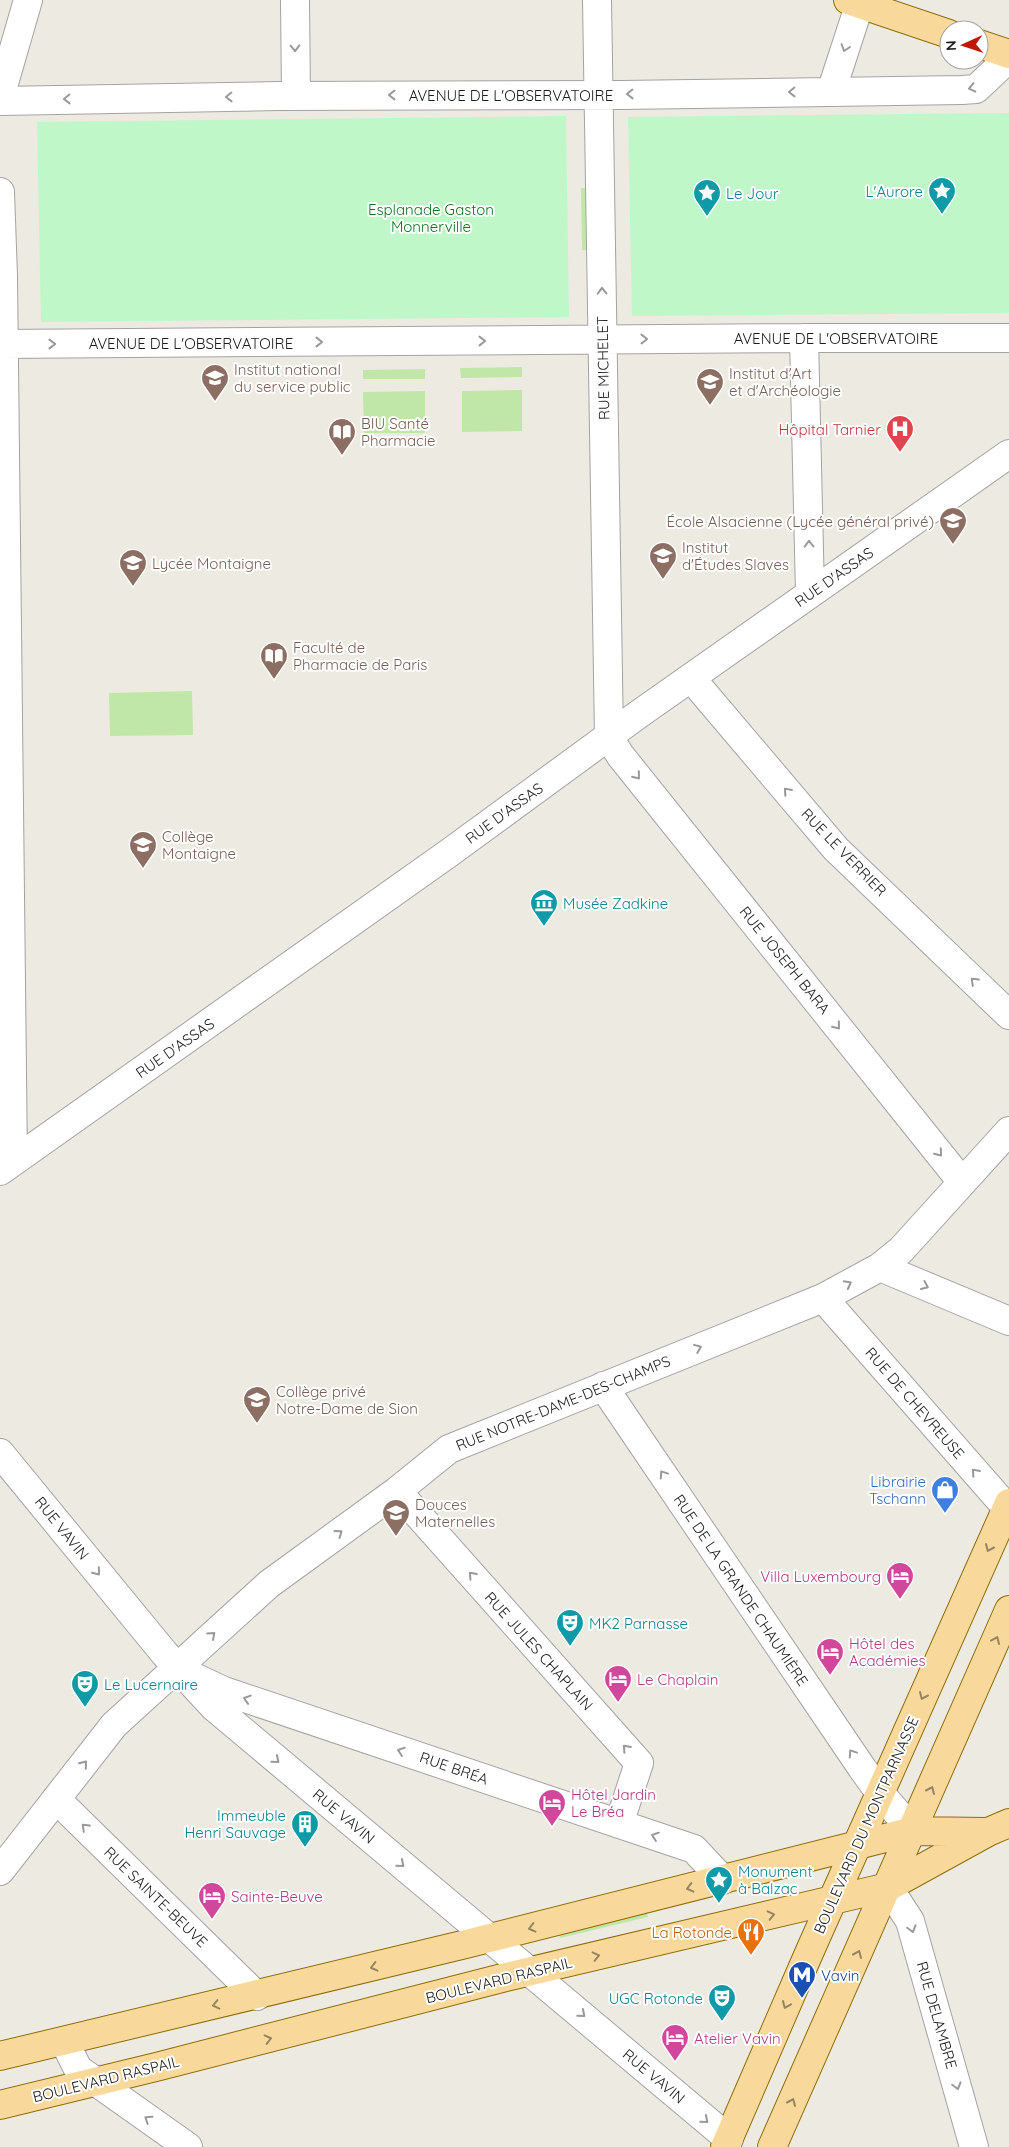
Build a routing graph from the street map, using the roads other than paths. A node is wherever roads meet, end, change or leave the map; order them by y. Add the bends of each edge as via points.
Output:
1 (28, 0) edge
2 (295, 0) edge
3 (597, 0) edge
4 (856, 1) edge
5 (939, 30) edge
6 (989, 47) edge
7 (1009, 54) edge
8 (1009, 58) edge
9 (831, 92) junction
10 (598, 94) junction
11 (296, 96) junction
12 (0, 97) edge
13 (0, 101) edge
14 (0, 192) edge
15 (804, 338) junction
16 (1009, 338) edge
17 (603, 340) junction
18 (3, 344) junction
19 (1009, 454) edge
20 (810, 593) junction
21 (692, 678) junction
22 (609, 737) junction
23 (1009, 1015) edge
24 (1009, 1131) edge
25 (7, 1166) edge
26 (962, 1182) junction
27 (880, 1267) junction
28 (822, 1298) junction
29 (1009, 1321) edge
30 (603, 1386) junction
31 (0, 1453) edge
32 (397, 1491) junction
33 (1008, 1506) edge
34 (1009, 1610) edge
35 (176, 1668) junction
36 (880, 1793) junction
37 (56, 1799) junction
38 (619, 1824) junction
39 (998, 1828) edge
40 (913, 1831) junction
41 (856, 1847) junction
42 (0, 1871) edge
43 (723, 1880) junction
44 (888, 1887) junction
45 (832, 1901) junction
46 (489, 1938) junction
47 (531, 1971) junction
48 (257, 1996) junction
49 (64, 2041) junction
50 (0, 2056) edge
51 (94, 2082) junction
52 (0, 2105) edge
53 (727, 2143) edge
54 (188, 2147) edge
55 (772, 2147) edge
56 (974, 2147) edge

1 - 12 street
2 -> 11 street
3 - 10 street, RUE MICHELET
4 - 5 main road
4 -> 9 street
6 - 7 main road
8 -> 9 street, AVENUE DE L'OBSERVATOIRE via 976,89
9 -> 10 street, AVENUE DE L'OBSERVATOIRE
10 -> 11 street, AVENUE DE L'OBSERVATOIRE
17 -> 10 street, RUE MICHELET
11 -> 13 street, AVENUE DE L'OBSERVATOIRE
14 - 18 street
15 - 16 street, AVENUE DE L'OBSERVATOIRE
17 -> 15 street, AVENUE DE L'OBSERVATOIRE
20 -> 15 street
18 -> 17 street, AVENUE DE L'OBSERVATOIRE
17 - 22 street, RUE MICHELET
18 - 25 street
19 - 20 street, RUE D'ASSAS
20 - 21 street, RUE D'ASSAS
21 - 22 street, RUE D'ASSAS
23 -> 21 street, RUE LE VERRIER via 836,849
22 - 25 street, RUE D'ASSAS
22 -> 26 street, RUE JOSEPH BARA via 620,755
24 - 26 street, RUE NOTRE-DAME-DES-CHAMPS
26 - 27 street, RUE NOTRE-DAME-DES-CHAMPS via 902,1250
28 -> 27 street, RUE NOTRE-DAME-DES-CHAMPS
27 -> 29 street
30 -> 28 street, RUE NOTRE-DAME-DES-CHAMPS
33 -> 28 street, RUE DE CHEVREUSE
30 - 32 street, RUE NOTRE-DAME-DES-CHAMPS via 449,1449
36 -> 30 street, RUE DE LA GRANDE CHAUMIÈRE
31 -> 35 street, RUE VAVIN
35 -> 32 street, RUE NOTRE-DAME-DES-CHAMPS via 268,1584
38 -> 32 street, RUE JULES CHAPLAIN via 639,1763
33 -> 36 main road, BOULEVARD DU MONTPARNASSE
40 -> 34 main road
37 -> 35 street, RUE NOTRE-DAME-DES-CHAMPS via 114,1725
38 -> 35 street, RUE BRÉA via 224,1691
35 -> 46 street, RUE VAVIN via 272,1757
36 - 40 street
36 - 41 main road, BOULEVARD DU MONTPARNASSE
37 - 42 street, RUE NOTRE-DAME-DES-CHAMPS
48 -> 37 street, RUE SAINTE-BEUVE
43 -> 38 street, RUE BRÉA via 694,1849
39 - 40 main road, BOULEVARD RASPAIL
39 - 44 main road, BOULEVARD RASPAIL
40 - 41 main road, BOULEVARD RASPAIL
40 - 44 main road
41 - 43 main road, BOULEVARD RASPAIL
41 - 45 main road, BOULEVARD DU MONTPARNASSE
43 -> 46 main road, BOULEVARD RASPAIL
44 - 45 main road, BOULEVARD RASPAIL
55 -> 44 main road
44 -> 56 street, RUE DELAMBRE via 910,1921
47 -> 45 main road, BOULEVARD RASPAIL
45 -> 53 main road, BOULEVARD DU MONTPARNASSE
46 - 47 street, RUE VAVIN
46 -> 48 main road, BOULEVARD RASPAIL
51 -> 47 main road, BOULEVARD RASPAIL
47 -> 53 street, RUE VAVIN
48 -> 49 main road, BOULEVARD RASPAIL
49 - 50 main road, BOULEVARD RASPAIL
49 - 51 street via 78,2070
51 - 52 main road, BOULEVARD RASPAIL
54 -> 51 street

